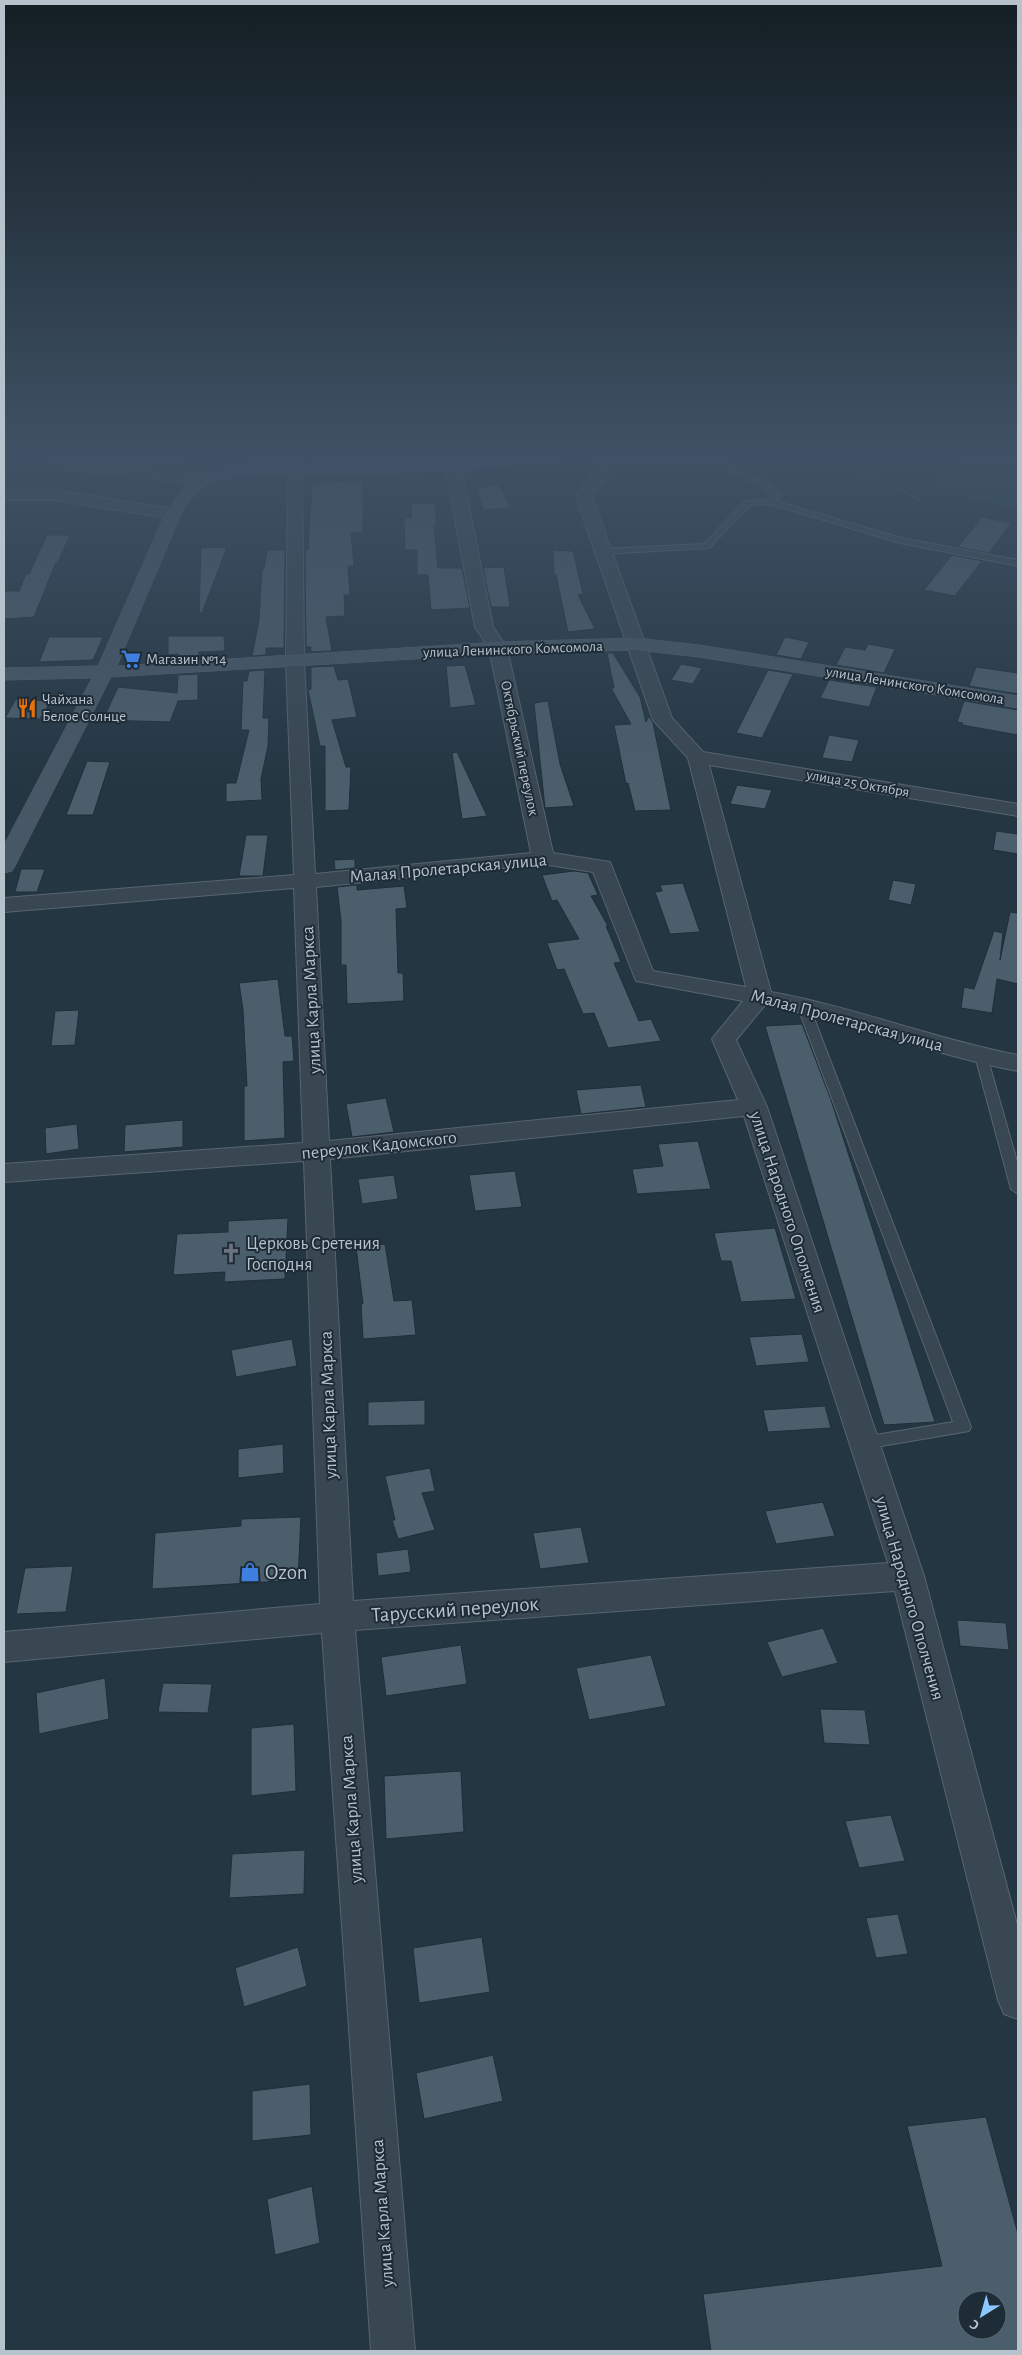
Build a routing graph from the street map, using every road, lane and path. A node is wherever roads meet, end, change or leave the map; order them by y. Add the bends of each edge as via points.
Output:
1 (151, 567) edge
2 (295, 567) edge
3 (472, 567) edge
4 (609, 567) edge
5 (636, 644) junction
6 (498, 648) junction
7 (295, 661) junction
8 (104, 672) junction
9 (4, 674) edge
10 (1018, 702) edge
11 (697, 756) junction
12 (1018, 810) edge
13 (543, 858) junction
14 (4, 866) edge
15 (306, 881) junction
16 (4, 904) edge
17 (760, 996) junction
18 (803, 1005) junction
19 (981, 1056) junction
20 (1018, 1063) edge
21 (754, 1107) junction
22 (318, 1151) junction
23 (4, 1173) edge
24 (1018, 1189) edge
25 (864, 1443) junction
26 (908, 1576) junction
27 (337, 1617) junction
28 (4, 1647) edge
29 (1018, 2000) edge
30 (393, 2351) edge

1 - 8 main road
2 - 7 street, улица Карла Маркса
3 - 6 street, Октябрьский переулок via 484,627
4 - 5 street
5 - 6 main road, улица Ленинского Комсомола
5 - 10 main road, улица Ленинского Комсомола via 699,651
5 - 11 street via 663,720
6 - 7 main road, улица Ленинского Комсомола
6 - 13 street, Октябрьский переулок
7 - 8 main road, улица Ленинского Комсомола
7 - 15 street, улица Карла Маркса
8 - 9 main road, улица Ленинского Комсомола
8 - 14 main road
11 - 12 street, улица 25 Октября
11 - 17 street
13 - 15 street, Малая Пролетарская улица
13 - 17 street, Малая Пролетарская улица via 602,867 644,976
15 - 16 street, Малая Пролетарская улица
15 - 22 street, улица Карла Маркса
17 - 18 street, Малая Пролетарская улица
17 - 21 street, улица Народного Ополчения via 724,1039
18 - 19 street, Малая Пролетарская улица
18 - 25 lane via 963,1427
19 - 20 street, Малая Пролетарская улица
19 - 24 lane
21 - 22 street, переулок Кадомского
21 - 25 street, улица Народного Ополчения
22 - 23 street, переулок Кадомского
22 - 27 street, улица Карла Маркса
25 - 26 street, улица Народного Ополчения
26 - 27 street, Тарусский переулок
26 - 29 street, улица Народного Ополчения
27 - 28 street, Тарусский переулок
27 - 30 street, улица Карла Маркса

